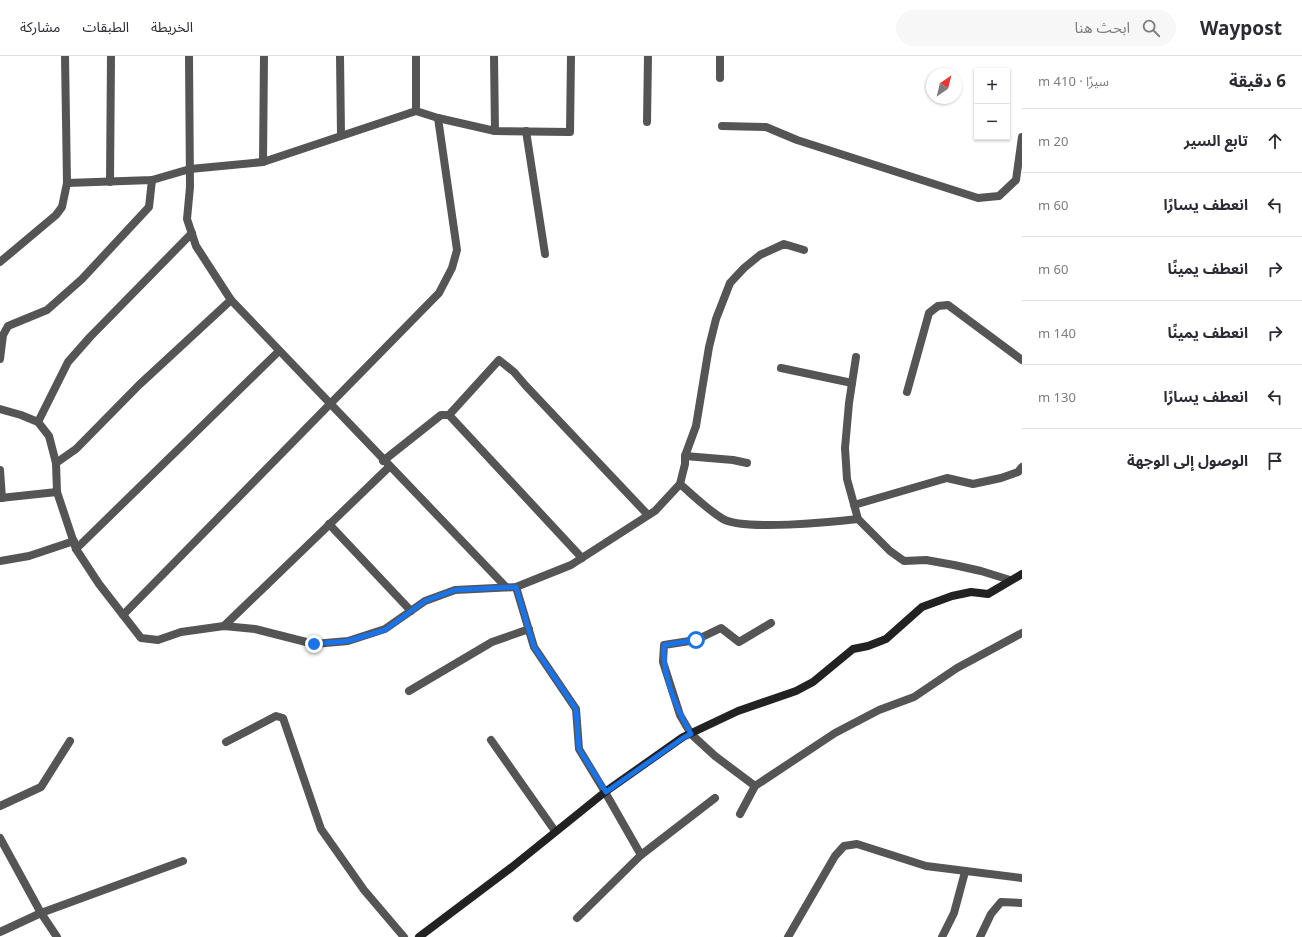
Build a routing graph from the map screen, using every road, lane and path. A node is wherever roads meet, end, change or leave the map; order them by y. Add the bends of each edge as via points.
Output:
1 (65, 56) edge
2 (111, 56) edge
3 (189, 56) edge
4 (264, 56) edge
5 (340, 56) edge
6 (416, 56) edge
7 (494, 56) edge
8 (571, 56) edge
9 (648, 56) edge
10 (720, 56) edge
11 (720, 78) dead end
12 (416, 111) junction
13 (438, 118) junction
14 (647, 122) dead end
15 (722, 126) dead end
16 (495, 131) junction
17 (526, 131) junction
18 (341, 135) junction
19 (1022, 137) edge
20 (263, 162) junction
21 (190, 169) junction
22 (152, 180) junction
23 (110, 182) junction
24 (67, 183) junction
25 (192, 233) junction
26 (804, 250) dead end
27 (544, 254) dead end
28 (0, 262) edge
29 (231, 300) junction
30 (279, 350) junction
31 (856, 357) dead end
32 (0, 359) edge
33 (1022, 360) edge
34 (781, 368) dead end
35 (852, 383) junction
36 (908, 392) dead end
37 (330, 404) junction
38 (0, 409) edge
39 (449, 415) junction
40 (38, 422) junction
41 (685, 456) junction
42 (56, 463) junction
43 (747, 463) dead end
44 (386, 464) junction
45 (1022, 467) edge
46 (0, 470) edge
47 (680, 484) junction
48 (57, 492) junction
49 (1, 498) edge
50 (854, 506) junction
51 (648, 515) junction
52 (858, 519) junction
53 (329, 524) junction
54 (74, 541) junction
55 (76, 549) junction
56 (582, 558) junction
57 (0, 561) edge
58 (1022, 574) edge
59 (1010, 580) junction
60 (506, 587) junction
61 (516, 587) junction
62 (411, 611) junction
63 (123, 615) junction
64 (770, 623) dead end
65 (224, 626) junction
66 (529, 629) junction
67 (1022, 633) edge
68 (409, 691) dead end
69 (691, 734) junction
70 (491, 740) dead end
71 (70, 741) dead end
72 (226, 742) dead end
73 (755, 786) junction
74 (606, 792) junction
75 (715, 798) dead end
76 (0, 806) edge
77 (740, 814) dead end
78 (555, 831) junction
79 (0, 838) edge
80 (641, 855) junction
81 (183, 861) dead end
82 (965, 872) junction
83 (1022, 878) edge
84 (1022, 903) edge
85 (41, 913) junction
86 (577, 918) dead end
87 (0, 932) edge
88 (57, 937) edge
89 (404, 937) edge
90 (419, 937) edge
91 (788, 937) edge
92 (942, 937) edge
93 (980, 937) edge

1 - 24 street
2 - 23 street
3 - 21 street
4 - 20 street
5 - 18 street
6 - 12 street
7 - 16 street
8 - 17 street via 570,132
9 - 14 street
10 - 11 street
12 - 13 street
12 - 18 street
13 - 16 street
13 - 37 street via 457,250 452,268 439,293
15 - 19 street via 766,127 797,140 978,198 999,196 1016,180
16 - 17 street
17 - 27 street
18 - 20 street
20 - 21 street
21 - 22 street
21 - 25 street via 187,219
22 - 23 street
22 - 32 street via 150,207 82,279 47,310 8,326 3,334
23 - 24 street
24 - 28 street via 62,207 56,215
25 - 29 street via 196,246
25 - 40 street via 95,331 68,362
26 - 41 street via 784,244 760,255 730,282 708,347 696,426
29 - 30 street
29 - 42 street via 139,385 87,438
30 - 37 street
30 - 55 street
31 - 35 street
33 - 36 street via 948,305 938,306 929,313
34 - 35 street
35 - 50 street via 845,448 847,479
37 - 44 street
37 - 63 street
38 - 40 street
39 - 44 street via 441,415
39 - 51 street via 499,360 514,372
39 - 56 street
40 - 42 street via 49,436
41 - 43 street
41 - 47 street via 686,464
42 - 48 street
44 - 53 street
44 - 60 street
45 - 50 street via 1018,472 1002,478 973,484 947,478
46 - 49 street
47 - 51 street
47 - 52 street via 724,520 746,524 813,524
48 - 49 street
48 - 54 street
50 - 52 street
51 - 56 street
52 - 59 street via 890,551 904,561 926,560 982,571
53 - 62 street
53 - 65 street
54 - 55 street
54 - 57 street via 29,556
55 - 63 street
56 - 61 street
58 - 59 street
59 - 69 street via 988,594 971,592 922,607 886,639 853,649 813,682 796,691 738,711
60 - 61 street
60 - 62 street via 455,590 425,601
61 - 66 street
62 - 65 street via 385,630 348,641 314,644 255,629
63 - 65 street via 141,638 158,640 181,632
64 - 69 street via 739,642 721,628 696,640 664,645 663,662 680,715
66 - 68 street via 492,642
66 - 74 street via 534,647 576,709 579,749
67 - 73 street via 957,668 914,697 879,710 835,733
69 - 73 street
69 - 74 street
70 - 78 street
71 - 76 street via 41,786
72 - 89 street via 276,716 283,718 320,829 364,890
73 - 77 street
74 - 78 street
74 - 80 street
75 - 80 street
78 - 90 street
79 - 85 street
80 - 86 street
81 - 85 street
82 - 83 street
82 - 91 street via 926,866 857,844 844,846 835,856
82 - 92 street via 954,913
84 - 93 street via 1001,902 991,914
85 - 87 street
85 - 88 street

